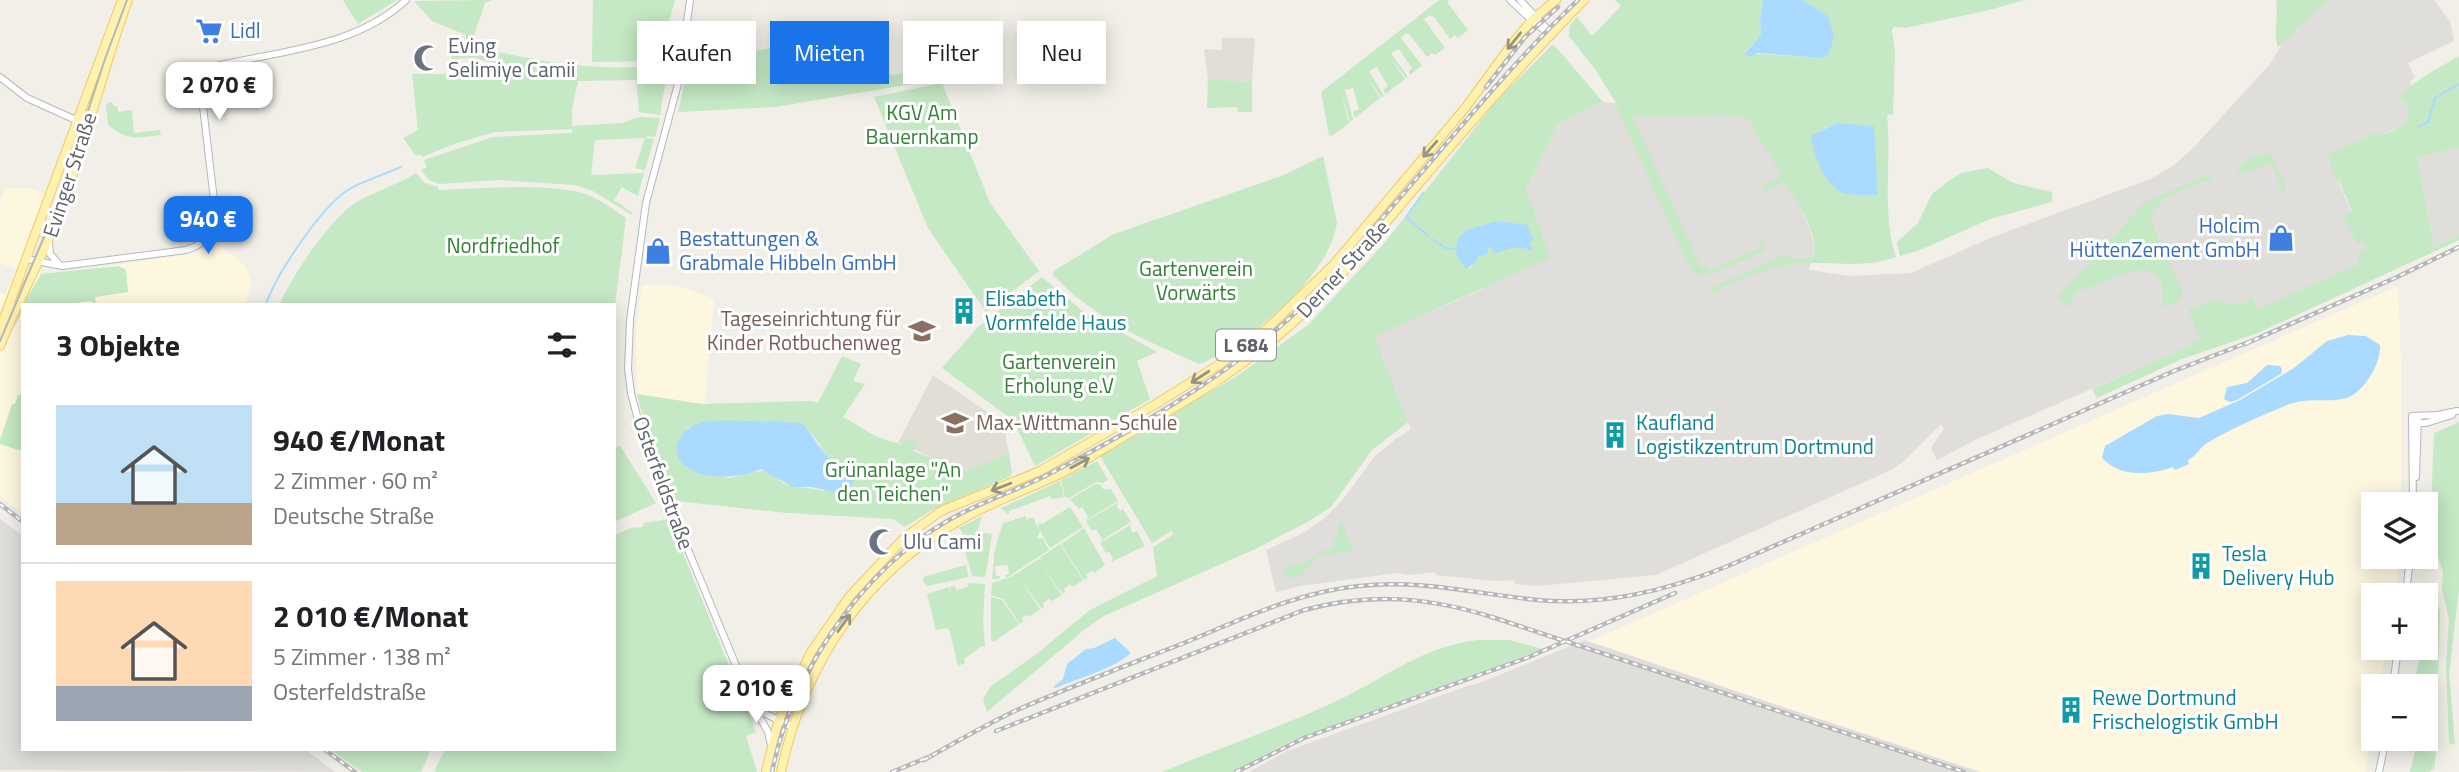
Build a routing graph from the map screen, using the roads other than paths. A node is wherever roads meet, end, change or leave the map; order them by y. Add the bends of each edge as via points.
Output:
1 (122, 0) edge
2 (128, 0) edge
3 (406, 0) edge
4 (690, 0) edge
5 (1510, 0) edge
6 (1520, 0) edge
7 (1556, 0) edge
8 (1584, 0) edge
9 (1534, 18) junction
10 (1552, 35) junction
11 (0, 77) edge
12 (77, 121) junction
13 (87, 125) junction
14 (49, 241) junction
15 (27, 259) junction
16 (38, 262) junction
17 (62, 266) junction
18 (0, 329) edge
19 (0, 346) edge
20 (2458, 411) edge
21 (2414, 492) edge
22 (787, 701) junction
23 (752, 703) junction
24 (778, 722) junction
25 (792, 727) junction
26 (771, 745) junction
27 (2382, 751) edge
28 (766, 772) edge
29 (781, 772) edge
30 (2379, 772) edge

1 - 12 main road, Evinger Straße
2 - 13 main road, Evinger Straße
3 - 17 street via 380,20 344,36 204,72 200,81 216,217 201,244 186,250
4 - 23 street, Osterfeldstraße via 679,80 646,203 628,369 645,446
5 - 9 street
6 - 9 street
7 - 9 main road, Derner Straße / L 684
8 - 10 main road, Derner Straße / L 684
9 - 10 street
9 -> 22 main road, Derner Straße / L 684 via 1446,132 1335,264 1290,309 1228,358 1145,411 1040,471 922,523 832,619
25 -> 10 main road, Derner Straße / L 684 via 831,642 892,568 965,517 1080,463 1192,398 1263,348 1335,281
11 - 12 street via 27,98
12 - 13 street
12 - 15 main road, Evinger Straße
13 - 14 main road, Evinger Straße
14 - 16 main road, Evinger Straße
14 - 17 street via 50,254
15 - 16 street
15 - 18 main road, Evinger Straße
16 - 17 street
16 - 19 main road, Evinger Straße
20 - 21 street via 2415,419
22 - 23 street via 772,707
22 - 24 main road, Derner Straße / L 684
23 - 24 street
23 - 26 street, Osterfeldstraße
24 - 25 street
24 - 26 main road, Derner Straße / L 684
25 - 29 main road, Derner Straße / L 684
26 - 28 main road, Derner Straße / L 684
27 - 30 street

